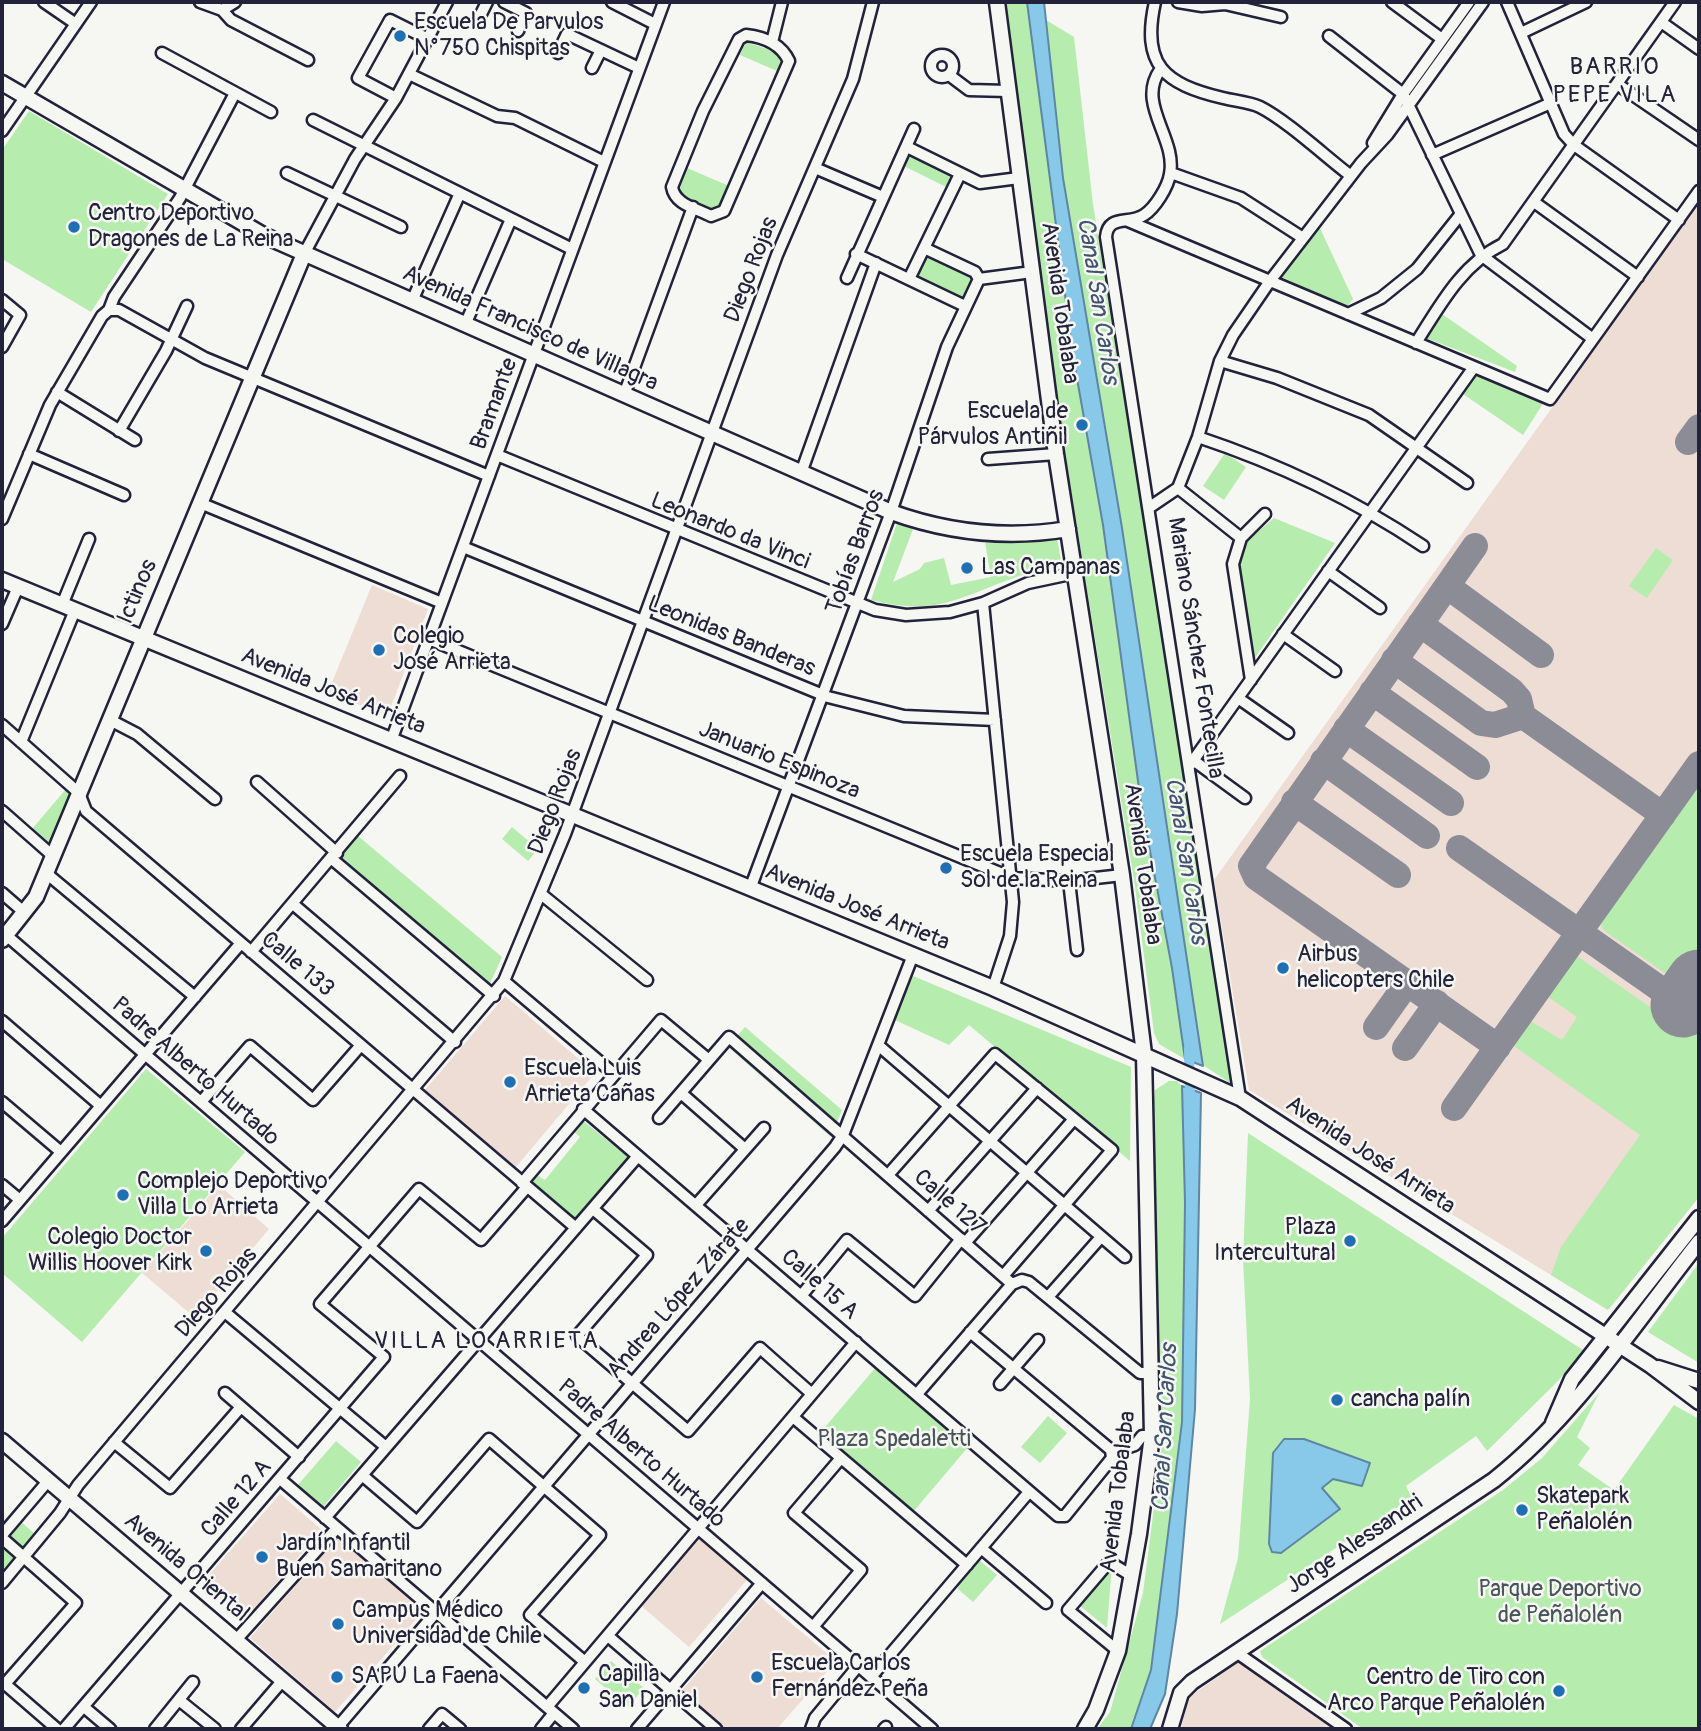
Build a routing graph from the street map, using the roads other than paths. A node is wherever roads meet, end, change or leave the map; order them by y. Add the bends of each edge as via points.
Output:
1 (44, 2) edge
2 (91, 2) edge
3 (200, 2) edge
4 (235, 2) edge
5 (447, 2) edge
6 (487, 2) edge
7 (504, 2) edge
8 (612, 2) edge
9 (664, 2) edge
10 (782, 2) edge
11 (873, 2) edge
12 (997, 2) edge
13 (1155, 2) edge
14 (1178, 2) edge
15 (1392, 2) edge
16 (1469, 2) edge
17 (1483, 2) edge
18 (1507, 2) edge
19 (1586, 2) edge
20 (1675, 2) edge
21 (222, 10) junction
22 (481, 14) dead end
23 (1281, 18) dead end
24 (1661, 22) junction
25 (76, 24) junction
26 (655, 24) junction
27 (518, 31) dead end
28 (1455, 32) junction
29 (1521, 33) junction
30 (1329, 36) dead end
31 (428, 39) junction
32 (1442, 39) junction
33 (772, 42) junction
34 (1699, 49) edge
35 (601, 50) junction
36 (162, 53) dead end
37 (558, 53) dead end
38 (308, 60) dead end
39 (592, 68) dead end
40 (639, 68) junction
41 (1160, 70) junction
42 (409, 74) junction
43 (949, 75) dead end
44 (2, 83) edge
45 (1617, 84) junction
46 (1008, 91) junction
47 (235, 93) junction
48 (1403, 94) junction
49 (25, 97) junction
50 (396, 98) junction
51 (1551, 103) junction
52 (1407, 107) junction
53 (271, 112) dead end
54 (313, 120) dead end
55 (914, 129) dead end
56 (2, 131) edge
57 (1699, 140) edge
58 (365, 145) junction
59 (1574, 145) junction
60 (907, 147) junction
61 (1432, 155) junction
62 (604, 162) junction
63 (1361, 163) junction
64 (814, 168) junction
65 (287, 173) dead end
66 (1171, 173) junction
67 (960, 174) junction
68 (1351, 176) junction
69 (1019, 178) junction
70 (184, 191) junction
71 (1699, 191) edge
72 (460, 193) junction
73 (337, 196) junction
74 (883, 197) junction
75 (1534, 202) junction
76 (693, 207) junction
77 (1460, 215) junction
78 (511, 219) junction
79 (1679, 219) junction
80 (1128, 220) junction
81 (401, 227) dead end
82 (1303, 238) junction
83 (924, 248) junction
84 (572, 249) junction
85 (304, 254) junction
86 (856, 254) junction
87 (1481, 255) junction
88 (876, 263) junction
89 (1032, 272) junction
90 (1638, 277) junction
91 (847, 278) dead end
92 (909, 279) junction
93 (979, 279) junction
94 (1270, 281) junction
95 (2, 300) edge
96 (412, 302) junction
97 (187, 306) dead end
98 (965, 306) junction
99 (109, 310) junction
100 (1348, 314) junction
101 (464, 325) junction
102 (1594, 339) junction
103 (169, 341) junction
104 (1416, 342) junction
105 (2, 347) edge
106 (534, 355) junction
107 (1220, 361) junction
108 (1475, 367) junction
109 (252, 378) junction
110 (57, 392) junction
111 (624, 395) junction
112 (119, 431) junction
113 (713, 434) junction
114 (1198, 437) junction
115 (135, 440) dead end
116 (1416, 447) junction
117 (29, 454) junction
118 (1056, 454) junction
119 (497, 455) junction
120 (988, 459) dead end
121 (801, 473) junction
122 (489, 476) junction
123 (1467, 484) dead end
124 (1178, 488) junction
125 (124, 495) dead end
126 (200, 503) junction
127 (1150, 508) junction
128 (1371, 511) junction
129 (891, 512) junction
130 (1265, 514) dead end
131 (2, 519) edge
132 (1068, 529) junction
133 (677, 531) junction
134 (1241, 538) junction
135 (89, 539) dead end
136 (1423, 546) dead end
137 (463, 547) junction
138 (1328, 571) junction
139 (1075, 573) junction
140 (2, 580) edge
141 (18, 587) junction
142 (442, 603) junction
143 (983, 603) junction
144 (857, 605) junction
145 (69, 608) junction
146 (1380, 608) dead end
147 (644, 622) junction
148 (2, 624) edge
149 (1283, 634) junction
150 (144, 639) junction
151 (429, 639) junction
152 (1335, 671) dead end
153 (1251, 680) junction
154 (823, 695) junction
155 (1238, 698) junction
156 (610, 712) junction
157 (110, 720) junction
158 (995, 720) junction
159 (2, 725) edge
160 (1289, 733) dead end
161 (391, 741) junction
162 (21, 742) junction
163 (1191, 763) junction
164 (400, 776) dead end
165 (257, 782) dead end
166 (789, 786) junction
167 (79, 793) junction
168 (1245, 798) dead end
169 (215, 799) dead end
170 (2, 811) edge
171 (572, 816) junction
172 (53, 856) junction
173 (335, 856) junction
174 (46, 873) junction
175 (1122, 874) junction
176 (1012, 878) junction
177 (1069, 881) junction
178 (750, 889) junction
179 (2, 893) edge
180 (541, 894) junction
181 (293, 904) junction
182 (25, 913) junction
183 (4, 938) edge
184 (241, 943) junction
185 (1077, 950) dead end
186 (251, 952) junction
187 (913, 955) junction
188 (647, 980) dead end
189 (504, 981) junction
190 (993, 988) junction
191 (494, 996) junction
192 (195, 997) junction
193 (2, 1021) edge
194 (455, 1042) junction
195 (361, 1045) junction
196 (878, 1045) junction
197 (145, 1054) junction
198 (1144, 1054) junction
199 (709, 1060) junction
200 (613, 1073) junction
201 (1037, 1088) junction
202 (413, 1090) junction
203 (681, 1093) junction
204 (1240, 1098) junction
205 (2, 1102) edge
206 (201, 1102) junction
207 (101, 1106) junction
208 (949, 1106) junction
209 (583, 1109) junction
210 (659, 1118) dead end
211 (1074, 1119) junction
212 (764, 1128) dead end
213 (843, 1135) junction
214 (990, 1141) junction
215 (745, 1149) junction
216 (61, 1152) junction
217 (638, 1156) junction
218 (1027, 1173) junction
219 (888, 1175) junction
220 (2, 1185) edge
221 (524, 1185) junction
222 (20, 1200) junction
223 (319, 1203) junction
224 (696, 1205) junction
225 (1064, 1205) junction
226 (593, 1209) junction
227 (928, 1211) junction
228 (1699, 1218) edge
229 (2, 1221) edge
230 (576, 1228) junction
231 (1101, 1237) junction
232 (963, 1241) junction
233 (1699, 1242) edge
234 (369, 1246) junction
235 (747, 1249) junction
236 (1125, 1257) dead end
237 (1003, 1276) junction
238 (1012, 1284) junction
239 (802, 1296) junction
240 (1048, 1297) junction
241 (226, 1313) junction
242 (970, 1332) junction
243 (1604, 1336) junction
244 (479, 1340) junction
245 (1038, 1340) dead end
246 (856, 1342) junction
247 (1618, 1345) junction
248 (1650, 1365) junction
249 (1013, 1369) junction
250 (1152, 1373) junction
251 (1699, 1381) edge
252 (632, 1383) junction
253 (1000, 1384) dead end
254 (225, 1393) dead end
255 (812, 1394) junction
256 (917, 1394) junction
257 (1699, 1402) edge
258 (241, 1407) junction
259 (340, 1408) junction
260 (793, 1417) junction
261 (1550, 1431) junction
262 (589, 1434) junction
263 (1152, 1436) junction
264 (2, 1441) edge
265 (114, 1442) junction
266 (386, 1447) junction
267 (1112, 1452) junction
268 (299, 1457) junction
269 (841, 1458) junction
270 (362, 1475) junction
271 (280, 1479) junction
272 (48, 1481) junction
273 (544, 1486) junction
274 (1030, 1492) junction
275 (69, 1499) junction
276 (325, 1518) junction
277 (337, 1528) junction
278 (698, 1528) junction
279 (2, 1537) edge
280 (981, 1548) junction
281 (23, 1558) junction
282 (967, 1565) junction
283 (1132, 1576) junction
284 (2, 1583) edge
285 (762, 1583) junction
286 (182, 1594) junction
287 (1046, 1603) dead end
288 (436, 1612) junction
289 (813, 1627) junction
290 (608, 1636) junction
291 (236, 1640) junction
292 (1118, 1651) junction
293 (1236, 1652) junction
294 (585, 1662) junction
295 (858, 1666) junction
296 (872, 1677) junction
297 (283, 1680) junction
298 (192, 1682) dead end
299 (670, 1690) junction
300 (179, 1700) junction
301 (84, 1707) junction
302 (551, 1710) junction
303 (338, 1728) edge
304 (57, 1729) edge
305 (64, 1729) edge
306 (110, 1729) edge
307 (155, 1729) edge
308 (215, 1729) edge
309 (241, 1729) edge
310 (429, 1729) edge
311 (460, 1729) edge
312 (541, 1729) edge
313 (573, 1729) edge
314 (637, 1729) edge
315 (716, 1729) edge
316 (811, 1729) edge
317 (932, 1729) edge
318 (1085, 1729) edge
319 (1170, 1729) edge
320 (1346, 1729) edge

1 - 25 street
2 - 25 street
3 - 21 street
4 - 21 street
5 - 31 street
6 - 22 street
7 - 27 street via 526,13
8 - 26 street
9 - 26 street, Bramante
10 - 33 street
11 - 64 street, Diego Rojas via 853,79
12 - 46 main road, Avenida Tobalaba
13 - 41 street via 1150,33
14 - 23 street via 1225,4
15 - 32 street
16 - 28 street
17 - 28 street
18 - 29 street
19 - 29 street
20 - 24 street
21 - 38 street via 231,20
24 - 34 street
24 - 45 street
25 - 49 street
26 - 40 street, Bramante
28 - 32 street
28 - 52 street
29 - 51 street
30 - 48 street
31 - 42 street
31 - 50 street via 390,20 358,78
32 - 48 street
33 - 76 street via 785,52 788,67 724,211 711,216
33 - 76 street via 752,36 739,39 703,111 671,187 673,195
35 - 37 street via 567,34
35 - 39 street
35 - 40 street
36 - 47 street
40 - 62 street, Bramante
41 - 66 street via 1151,98
41 - 68 street via 1199,92 1259,107
42 - 50 street
42 - 62 street
43 - 46 street via 969,90
44 - 49 main road, Avenida Francisco de Villagra
45 - 57 street
45 - 59 street
46 - 69 main road, Avenida Tobalaba
47 - 53 street
47 - 70 street
48 - 52 street
48 - 63 street
49 - 56 street
49 - 70 main road, Avenida Francisco de Villagra
50 - 58 street
51 - 59 street
51 - 61 street
52 - 61 street
52 - 63 street
54 - 58 street
55 - 60 street
58 - 72 street
58 - 73 street
59 - 75 street
59 - 79 street
60 - 67 street
60 - 74 street
61 - 77 street
62 - 84 street, Bramante
63 - 68 street
64 - 74 street
64 - 113 street, Diego Rojas via 773,266
65 - 73 street
66 - 80 street via 1162,194 1144,215
66 - 82 street via 1241,198
67 - 69 street via 980,183
67 - 83 street
68 - 82 street
69 - 89 main road, Avenida Tobalaba
70 - 85 main road, Avenida Francisco de Villagra
70 - 99 street
71 - 79 street
72 - 78 street
72 - 96 street
73 - 81 street
73 - 85 street
74 - 86 street
75 - 87 street via 1503,244
75 - 90 street
76 - 111 street
77 - 87 street
77 - 100 street via 1417,269 1381,298
78 - 84 street
78 - 101 street
79 - 90 street
80 - 94 street
80 - 127 street, Mariano Sánchez Fontecilla via 1112,223 1106,237
82 - 94 street
83 - 92 street
83 - 93 street via 975,272
84 - 106 street, Bramante
85 - 96 main road, Avenida Francisco de Villagra
85 - 109 main road, Ictinos
86 - 88 street
86 - 91 street
87 - 102 street
87 - 104 street
88 - 92 street
88 - 121 street
89 - 93 street
89 - 118 main road, Avenida Tobalaba
90 - 102 street
92 - 98 street
93 - 98 street, Tobías Barros
94 - 100 street
94 - 107 street
95 - 105 street via 20,315
96 - 101 main road, Avenida Francisco de Villagra
97 - 103 street
98 - 129 street, Tobías Barros
99 - 103 street via 119,310
99 - 110 street
100 - 104 street
101 - 106 main road, Avenida Francisco de Villagra
102 - 108 street via 1550,399
103 - 109 street
103 - 112 street
104 - 108 street
106 - 111 main road, Avenida Francisco de Villagra
106 - 119 street, Bramante
107 - 114 street
107 - 116 street via 1369,415
108 - 116 street
109 - 122 street
109 - 126 main road, Ictinos
110 - 112 street
110 - 117 street
111 - 113 main road, Avenida Francisco de Villagra
112 - 115 street
113 - 121 main road, Avenida Francisco de Villagra
113 - 133 street, Diego Rojas
114 - 124 street
114 - 128 street via 1273,464
116 - 123 street
116 - 128 street
117 - 125 street
117 - 131 street
118 - 120 street
118 - 132 main road, Avenida Tobalaba
119 - 122 street, Bramante
119 - 133 street, Leonardo da Vinci
121 - 129 main road, Avenida Francisco de Villagra
122 - 137 street, Bramante
124 - 127 street
124 - 134 street
126 - 142 street
126 - 150 main road, Ictinos
127 - 163 street, Mariano Sánchez Fontecilla
128 - 136 street
128 - 138 street
129 - 132 main road, Avenida Francisco de Villagra via 966,532 1024,534
129 - 144 street, Tobías Barros
130 - 134 street
132 - 139 main road, Avenida Tobalaba
133 - 144 street, Leonardo da Vinci
133 - 147 street, Diego Rojas
134 - 153 street via 1233,564
135 - 145 street
137 - 142 street, Bramante
137 - 147 street, Leonidas Banderas
138 - 146 street
138 - 149 street
139 - 143 street, Leonardo da Vinci via 1028,583
139 - 175 main road, Avenida Tobalaba
140 - 141 main road, Avenida José Arrieta
141 - 145 main road, Avenida José Arrieta
141 - 148 street
142 - 151 street, Bramante
143 - 144 street, Leonardo da Vinci via 922,615
143 - 158 street
144 - 154 street, Tobías Barros
145 - 150 main road, Avenida José Arrieta
145 - 162 street
147 - 154 street, Leonidas Banderas
147 - 156 street, Diego Rojas
149 - 152 street
149 - 153 street
150 - 157 main road, Ictinos
150 - 161 main road, Avenida José Arrieta
151 - 156 street, Januario Espinoza
151 - 161 street, Bramante
153 - 155 street
154 - 158 street, Leonidas Banderas via 904,716
154 - 166 street, Tobías Barros
155 - 160 street
155 - 163 street
156 - 166 street, Januario Espinoza
156 - 171 street, Diego Rojas
157 - 167 main road, Ictinos
157 - 169 street via 137,734
158 - 176 street
159 - 162 street, Calle 133
161 - 171 main road, Avenida José Arrieta
162 - 167 street, Calle 133
163 - 168 street
163 - 204 street, Mariano Sánchez Fontecilla
164 - 173 street
165 - 173 street
166 - 176 street, Januario Espinoza
166 - 178 street, Tobías Barros
167 - 172 main road, Ictinos
167 - 184 street, Calle 133 via 86,811
170 - 172 street
171 - 178 main road, Avenida José Arrieta
171 - 180 street, Diego Rojas
172 - 174 main road, Ictinos
173 - 181 street
173 - 191 street
174 - 182 main road, Ictinos
174 - 192 street
175 - 177 street, Januario Espinoza
175 - 198 main road, Avenida Tobalaba
176 - 177 street, Januario Espinoza
176 - 190 street via 1010,936
177 - 185 street
178 - 187 main road, Avenida José Arrieta
179 - 182 street
180 - 188 street
180 - 189 street, Diego Rojas
181 - 186 street
181 - 194 street
182 - 183 main road, Ictinos
183 - 197 street, Padre Alberto Hurtado
184 - 186 street, Calle 133
184 - 192 street
186 - 195 street, Calle 133
187 - 190 main road, Avenida José Arrieta
187 - 196 street, Andrea López Zárate
189 - 191 street, Diego Rojas
189 - 200 street
190 - 198 main road, Avenida José Arrieta
191 - 194 street, Diego Rojas
192 - 197 street
193 - 207 street
194 - 202 street, Diego Rojas
195 - 202 street, Calle 133
195 - 206 street via 313,1100 250,1046
196 - 208 street
196 - 213 street, Andrea López Zárate
197 - 206 street, Padre Alberto Hurtado
197 - 207 street
198 - 204 main road, Avenida José Arrieta
198 - 250 main road, Avenida Tobalaba
199 - 200 street via 661,1020
199 - 203 street
199 - 213 street, Calle 127 via 729,1037
200 - 209 street
201 - 208 street via 995,1054
201 - 211 street
201 - 214 street
202 - 221 street, Calle 133
202 - 223 street, Diego Rojas
203 - 210 street
203 - 215 street
204 - 243 main road, Avenida José Arrieta
205 - 216 street
206 - 223 street, Padre Alberto Hurtado
207 - 216 street
208 - 214 street
208 - 219 street
209 - 217 street, Calle 15 A
209 - 221 street
211 - 218 street
211 - 225 street via 1112,1150
212 - 215 street
213 - 219 street, Calle 127
213 - 235 street, Andrea López Zárate
214 - 218 street
214 - 227 street
215 - 224 street
216 - 222 street
217 - 224 street, Calle 15 A
217 - 226 street
218 - 225 street
218 - 232 street
219 - 227 street, Calle 127
220 - 222 street
221 - 230 street, Calle 133
221 - 234 street via 481,1240 419,1189
222 - 229 street
223 - 234 street, Padre Alberto Hurtado
223 - 241 street, Diego Rojas
224 - 235 street, Calle 15 A
225 - 231 street
225 - 237 street
226 - 230 street
226 - 252 street via 647,1255 577,1336
227 - 232 street, Calle 127
228 - 243 main road, Jorge Alessandri
230 - 244 street
231 - 236 street
231 - 240 street
232 - 237 street, Calle 127
232 - 239 street via 915,1296 847,1240
233 - 247 main road, Jorge Alessandri
234 - 244 street, Padre Alberto Hurtado
234 - 259 street, Calle 12 A via 320,1304 384,1357
235 - 239 street, Calle 15 A
235 - 252 street, Andrea López Zárate
237 - 238 street, Calle 127
238 - 240 street, Calle 127 via 1029,1282
238 - 242 street
239 - 246 street, Calle 15 A
240 - 250 street, Calle 127 via 1140,1373
241 - 259 street
241 - 265 street, Diego Rojas
242 - 249 street
242 - 256 street
243 - 247 main road, Avenida José Arrieta
243 - 261 main road, Jorge Alessandri via 1566,1387
244 - 262 street, Padre Alberto Hurtado
244 - 266 street
245 - 249 street
246 - 255 street
246 - 256 street, Calle 15 A
247 - 248 main road, Avenida José Arrieta
247 - 261 main road, Jorge Alessandri
248 - 251 main road, Avenida José Arrieta
248 - 257 main road, Avenida José Arrieta
249 - 253 street
249 - 267 street
250 - 263 main road, Avenida Tobalaba
252 - 255 street via 688,1431 760,1349
252 - 262 street, Andrea López Zárate
254 - 258 street
255 - 260 street
256 - 274 street, Calle 15 A
258 - 265 street via 170,1488
258 - 268 street
259 - 266 street
259 - 268 street, Calle 12 A
260 - 269 street
260 - 278 street
261 - 293 main road, Jorge Alessandri via 1494,1480
262 - 273 street, Andrea López Zárate
262 - 278 street, Padre Alberto Hurtado
263 - 267 street via 1142,1436 1135,1445
263 - 283 main road, Avenida Tobalaba
264 - 272 main road, Avenida Oriental
265 - 275 street, Diego Rojas
266 - 270 street
267 - 274 street, Calle 15 A via 1112,1458 1065,1516 1058,1516
268 - 271 street, Calle 12 A
269 - 282 street
269 - 289 street via 794,1513 861,1570
270 - 273 street via 417,1522 489,1439
270 - 276 street
271 - 276 street
271 - 286 street, Calle 12 A
272 - 275 main road, Avenida Oriental
272 - 279 street
273 - 288 street, Andrea López Zárate
273 - 294 street via 600,1535 530,1615
274 - 280 street
275 - 281 street, Diego Rojas
275 - 286 main road, Avenida Oriental
276 - 277 street
277 - 288 street
277 - 291 street
278 - 285 street, Padre Alberto Hurtado
278 - 290 street
279 - 281 street
280 - 282 street
280 - 287 street
281 - 284 street, Diego Rojas
281 - 304 street via 76,1603 5,1684
282 - 296 street
283 - 292 main road, Avenida Tobalaba
283 - 292 street via 1109,1562 1068,1610
285 - 289 street, Padre Alberto Hurtado
285 - 299 street
286 - 291 main road, Avenida Oriental
286 - 301 street, Calle 12 A
288 - 302 street
288 - 303 street, Andrea López Zárate
289 - 295 street, Padre Alberto Hurtado
290 - 294 street
290 - 299 street
291 - 297 main road, Avenida Oriental
292 - 318 main road, Avenida Tobalaba
293 - 319 main road, Jorge Alessandri via 1181,1693
293 - 320 street
294 - 302 street
295 - 296 street, Padre Alberto Hurtado
295 - 316 street
296 - 317 street, Padre Alberto Hurtado
297 - 303 main road, Avenida Oriental
297 - 309 street
298 - 300 street
299 - 314 street
299 - 315 street
300 - 307 street
300 - 308 street
301 - 305 street, Calle 12 A
301 - 306 street
302 - 312 street
302 - 313 street
310 - 311 street via 442,1714

